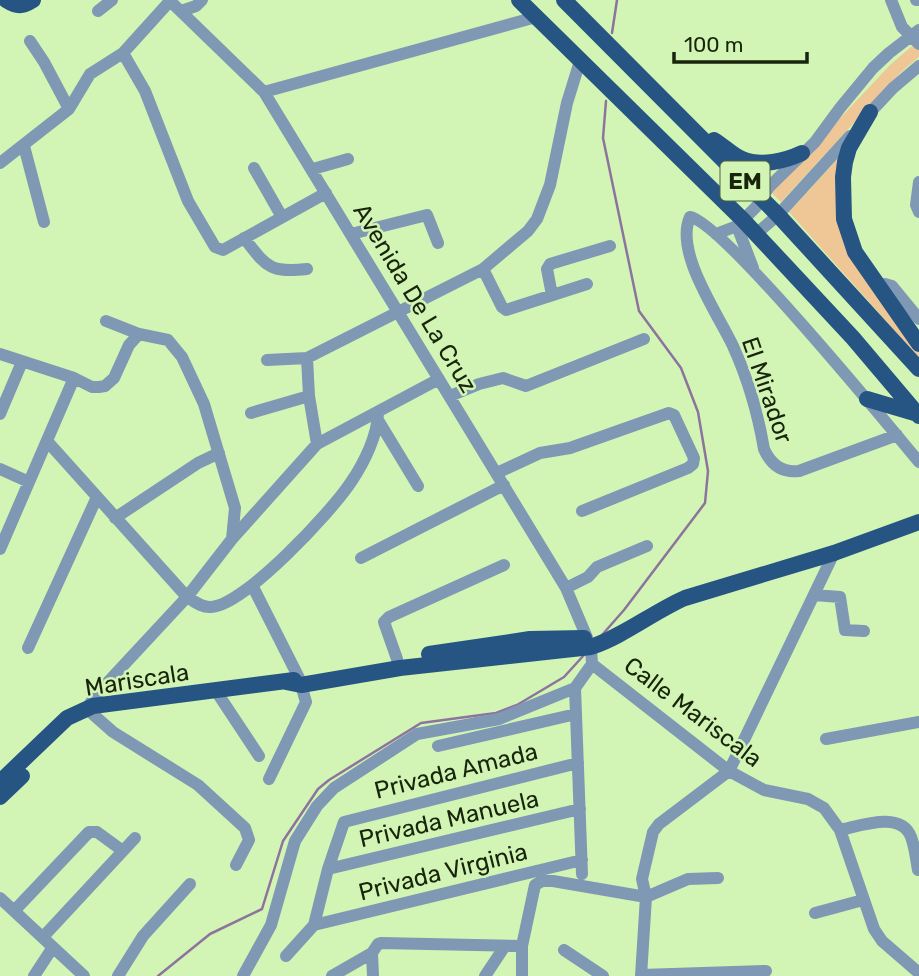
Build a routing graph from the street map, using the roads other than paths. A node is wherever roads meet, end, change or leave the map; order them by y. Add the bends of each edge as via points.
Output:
1 (6, 0) edge
2 (33, 0) edge
3 (112, 0) edge
4 (202, 0) edge
5 (519, 0) edge
6 (564, 0) edge
7 (891, 0) edge
8 (170, 1) edge
9 (98, 11) dead end
10 (181, 11) junction
11 (536, 17) junction
12 (916, 37) edge
13 (30, 41) dead end
14 (123, 54) junction
15 (580, 61) junction
16 (919, 66) edge
17 (264, 92) junction
18 (69, 109) junction
19 (870, 112) junction
20 (698, 133) junction
21 (24, 146) junction
22 (802, 153) junction
23 (348, 159) dead end
24 (0, 163) edge
25 (254, 168) dead end
26 (313, 169) junction
27 (918, 187) edge
28 (326, 193) junction
29 (763, 200) junction
30 (919, 212) edge
31 (778, 215) junction
32 (282, 217) junction
33 (44, 222) dead end
34 (740, 223) junction
35 (351, 234) junction
36 (716, 234) junction
37 (756, 234) junction
38 (244, 237) junction
39 (438, 243) dead end
40 (610, 246) dead end
41 (307, 269) dead end
42 (483, 269) junction
43 (755, 273) junction
44 (587, 284) dead end
45 (878, 286) junction
46 (552, 295) junction
47 (399, 313) junction
48 (919, 320) edge
49 (106, 321) dead end
50 (139, 334) junction
51 (644, 339) dead end
52 (919, 344) edge
53 (0, 354) edge
54 (307, 358) junction
55 (267, 360) dead end
56 (22, 362) junction
57 (919, 369) edge
58 (74, 379) junction
59 (439, 379) junction
60 (309, 396) junction
61 (450, 396) junction
62 (867, 399) junction
63 (251, 413) dead end
64 (0, 414) edge
65 (918, 415) edge
66 (378, 416) junction
67 (897, 435) junction
68 (47, 442) junction
69 (317, 444) junction
70 (219, 453) junction
71 (919, 462) edge
72 (0, 469) edge
73 (497, 473) junction
74 (29, 482) junction
75 (504, 485) junction
76 (418, 486) dead end
77 (97, 497) junction
78 (582, 511) dead end
79 (116, 518) junction
80 (919, 522) edge
81 (232, 539) junction
82 (647, 546) dead end
83 (1, 547) edge
84 (834, 553) junction
85 (361, 558) dead end
86 (504, 565) dead end
87 (253, 587) junction
88 (566, 588) junction
89 (814, 595) junction
90 (187, 597) junction
91 (864, 631) dead end
92 (594, 643) junction
93 (28, 648) dead end
94 (397, 659) junction
95 (592, 664) junction
96 (295, 682) junction
97 (575, 688) junction
98 (216, 691) junction
99 (85, 710) junction
100 (576, 714) junction
101 (919, 722) edge
102 (826, 739) dead end
103 (438, 746) dead end
104 (259, 757) dead end
105 (578, 763) junction
106 (729, 771) junction
107 (268, 779) dead end
108 (0, 782) edge
109 (0, 797) edge
110 (580, 809) junction
111 (344, 822) joint
112 (840, 830) junction
113 (135, 838) dead end
114 (123, 851) junction
115 (582, 860) junction
116 (236, 865) dead end
117 (328, 870) junction
118 (918, 870) edge
119 (582, 874) dead end
120 (718, 878) dead end
121 (190, 884) dead end
122 (646, 897) junction
123 (0, 898) edge
124 (863, 900) junction
125 (15, 911) junction
126 (815, 914) dead end
127 (314, 925) junction
128 (43, 937) junction
129 (505, 946) junction
130 (522, 946) junction
131 (53, 947) junction
132 (564, 950) dead end
133 (373, 953) junction
134 (286, 956) dead end
135 (766, 971) dead end
136 (919, 972) edge
137 (34, 976) edge
138 (84, 976) edge
139 (118, 976) edge
140 (243, 976) edge
141 (332, 976) edge
142 (373, 976) edge
143 (485, 976) edge
144 (522, 976) edge
145 (603, 976) edge
146 (641, 976) edge

1 - 2 main road via 17,6
3 - 9 street
4 - 10 street
5 - 11 main road, EM
6 - 20 main road, EM
7 - 12 street via 902,27
8 - 10 street, Avenida De La Cruz
8 - 14 street
10 - 17 street, Avenida De La Cruz
11 - 15 main road, EM
11 - 17 street
12 - 22 street via 873,68
13 - 18 street
14 - 18 street via 90,74
14 - 38 street via 145,91 188,201 215,247 219,250
15 - 34 main road, EM
15 - 42 street via 550,185 537,219
16 - 19 street
17 - 26 street, Avenida De La Cruz
18 - 21 street
19 - 31 street
19 - 45 main road via 849,148 842,201 855,252
20 - 22 main road via 742,159 773,162
20 - 29 main road, EM
21 - 24 street
21 - 33 street
22 - 29 street via 769,187
23 - 26 street
25 - 32 street
26 - 28 street, Avenida De La Cruz
27 - 30 street
28 - 32 street
28 - 35 street, Avenida De La Cruz
29 - 31 main road, EM
29 - 34 street
31 - 37 street
31 - 57 main road, EM
32 - 38 street
34 - 36 street
34 - 37 main road, EM
34 - 43 street
35 - 39 street via 427,215
35 - 47 street, Avenida De La Cruz
36 - 43 street, El Mirador
36 - 67 street, El Mirador via 690,217 686,241 699,282 733,346 749,387 764,449 776,468 799,471
37 - 65 main road, EM
38 - 41 street via 271,267
40 - 46 street via 548,266
42 - 46 street via 506,310
42 - 47 street
43 - 62 street, El Mirador
44 - 46 street
45 - 48 street via 892,286
45 - 52 main road
47 - 54 street
47 - 59 street, Avenida De La Cruz
49 - 50 street
50 - 58 street via 110,383 92,387
50 - 70 street via 168,340 182,356
51 - 61 street via 526,386 503,378
53 - 56 street
54 - 55 street
54 - 60 street
56 - 58 street
56 - 64 street
58 - 68 street
59 - 61 street, Avenida De La Cruz
59 - 66 street
60 - 63 street
60 - 69 street
61 - 73 street, Avenida De La Cruz
62 - 65 main road
62 - 67 street, El Mirador
66 - 69 street
66 - 76 street
66 - 87 street via 365,459 335,503
67 - 71 street
68 - 74 street
68 - 77 street
69 - 81 street
70 - 79 street
70 - 81 street via 235,508
72 - 74 street
73 - 75 street, Avenida De La Cruz
73 - 78 street via 540,453 570,448 669,414 677,418 693,464
74 - 83 street
75 - 85 street
75 - 88 street, Avenida De La Cruz
77 - 79 street
77 - 93 street
79 - 90 street
80 - 84 main road, Calle Mariscala
81 - 90 street
82 - 88 street via 597,566 588,577
84 - 89 street
84 - 92 main road, Calle Mariscala via 685,598
86 - 94 street via 389,617 385,630
87 - 90 street via 214,607
87 - 96 street
88 - 92 street, Avenida De La Cruz
89 - 91 street via 840,597 845,631
89 - 106 street
90 - 99 street
92 - 94 main road, Calle Mariscala via 530,639
92 - 95 street, Calle Mariscala
92 - 96 main road, Calle Mariscala
94 - 96 main road, Calle Mariscala
95 - 97 street, Calle Mariscala
95 - 106 street, Calle Mariscala
96 - 98 main road, Calle Mariscala
96 - 107 street via 306,702
97 - 100 street
97 - 140 street via 499,719 417,734 334,788 295,841 271,925
98 - 99 main road, Mariscala
98 - 104 street
99 - 108 main road, Mariscala via 67,718
99 - 109 main road
99 - 116 street via 198,785 244,828 249,840
100 - 103 street
100 - 105 street
101 - 102 street
105 - 110 street
105 - 111 street, Privada Amada
106 - 112 street, Calle Mariscala via 764,790 808,799 824,808
106 - 122 street via 655,827 642,879
110 - 115 street
110 - 117 street, Privada Manuela
111 - 117 street, Privada Virginia
112 - 118 street via 891,821 911,836
112 - 124 street, Calle Mariscala
113 - 114 street
114 - 125 street via 97,832 89,832
114 - 128 street
115 - 119 street
115 - 127 street, Privada Virginia
117 - 127 street, Privada Virginia
120 - 122 street via 688,879
121 - 139 street via 143,936
122 - 130 street via 541,881 535,885
122 - 146 street
123 - 125 street
124 - 126 street
124 - 136 street, Calle Mariscala via 882,941
125 - 128 street
127 - 134 street, Privada Virginia
128 - 131 street
129 - 130 street
129 - 133 street via 381,943
129 - 143 street
130 - 144 street
131 - 137 street
131 - 138 street
132 - 145 street
133 - 141 street
133 - 142 street
135 - 146 street

